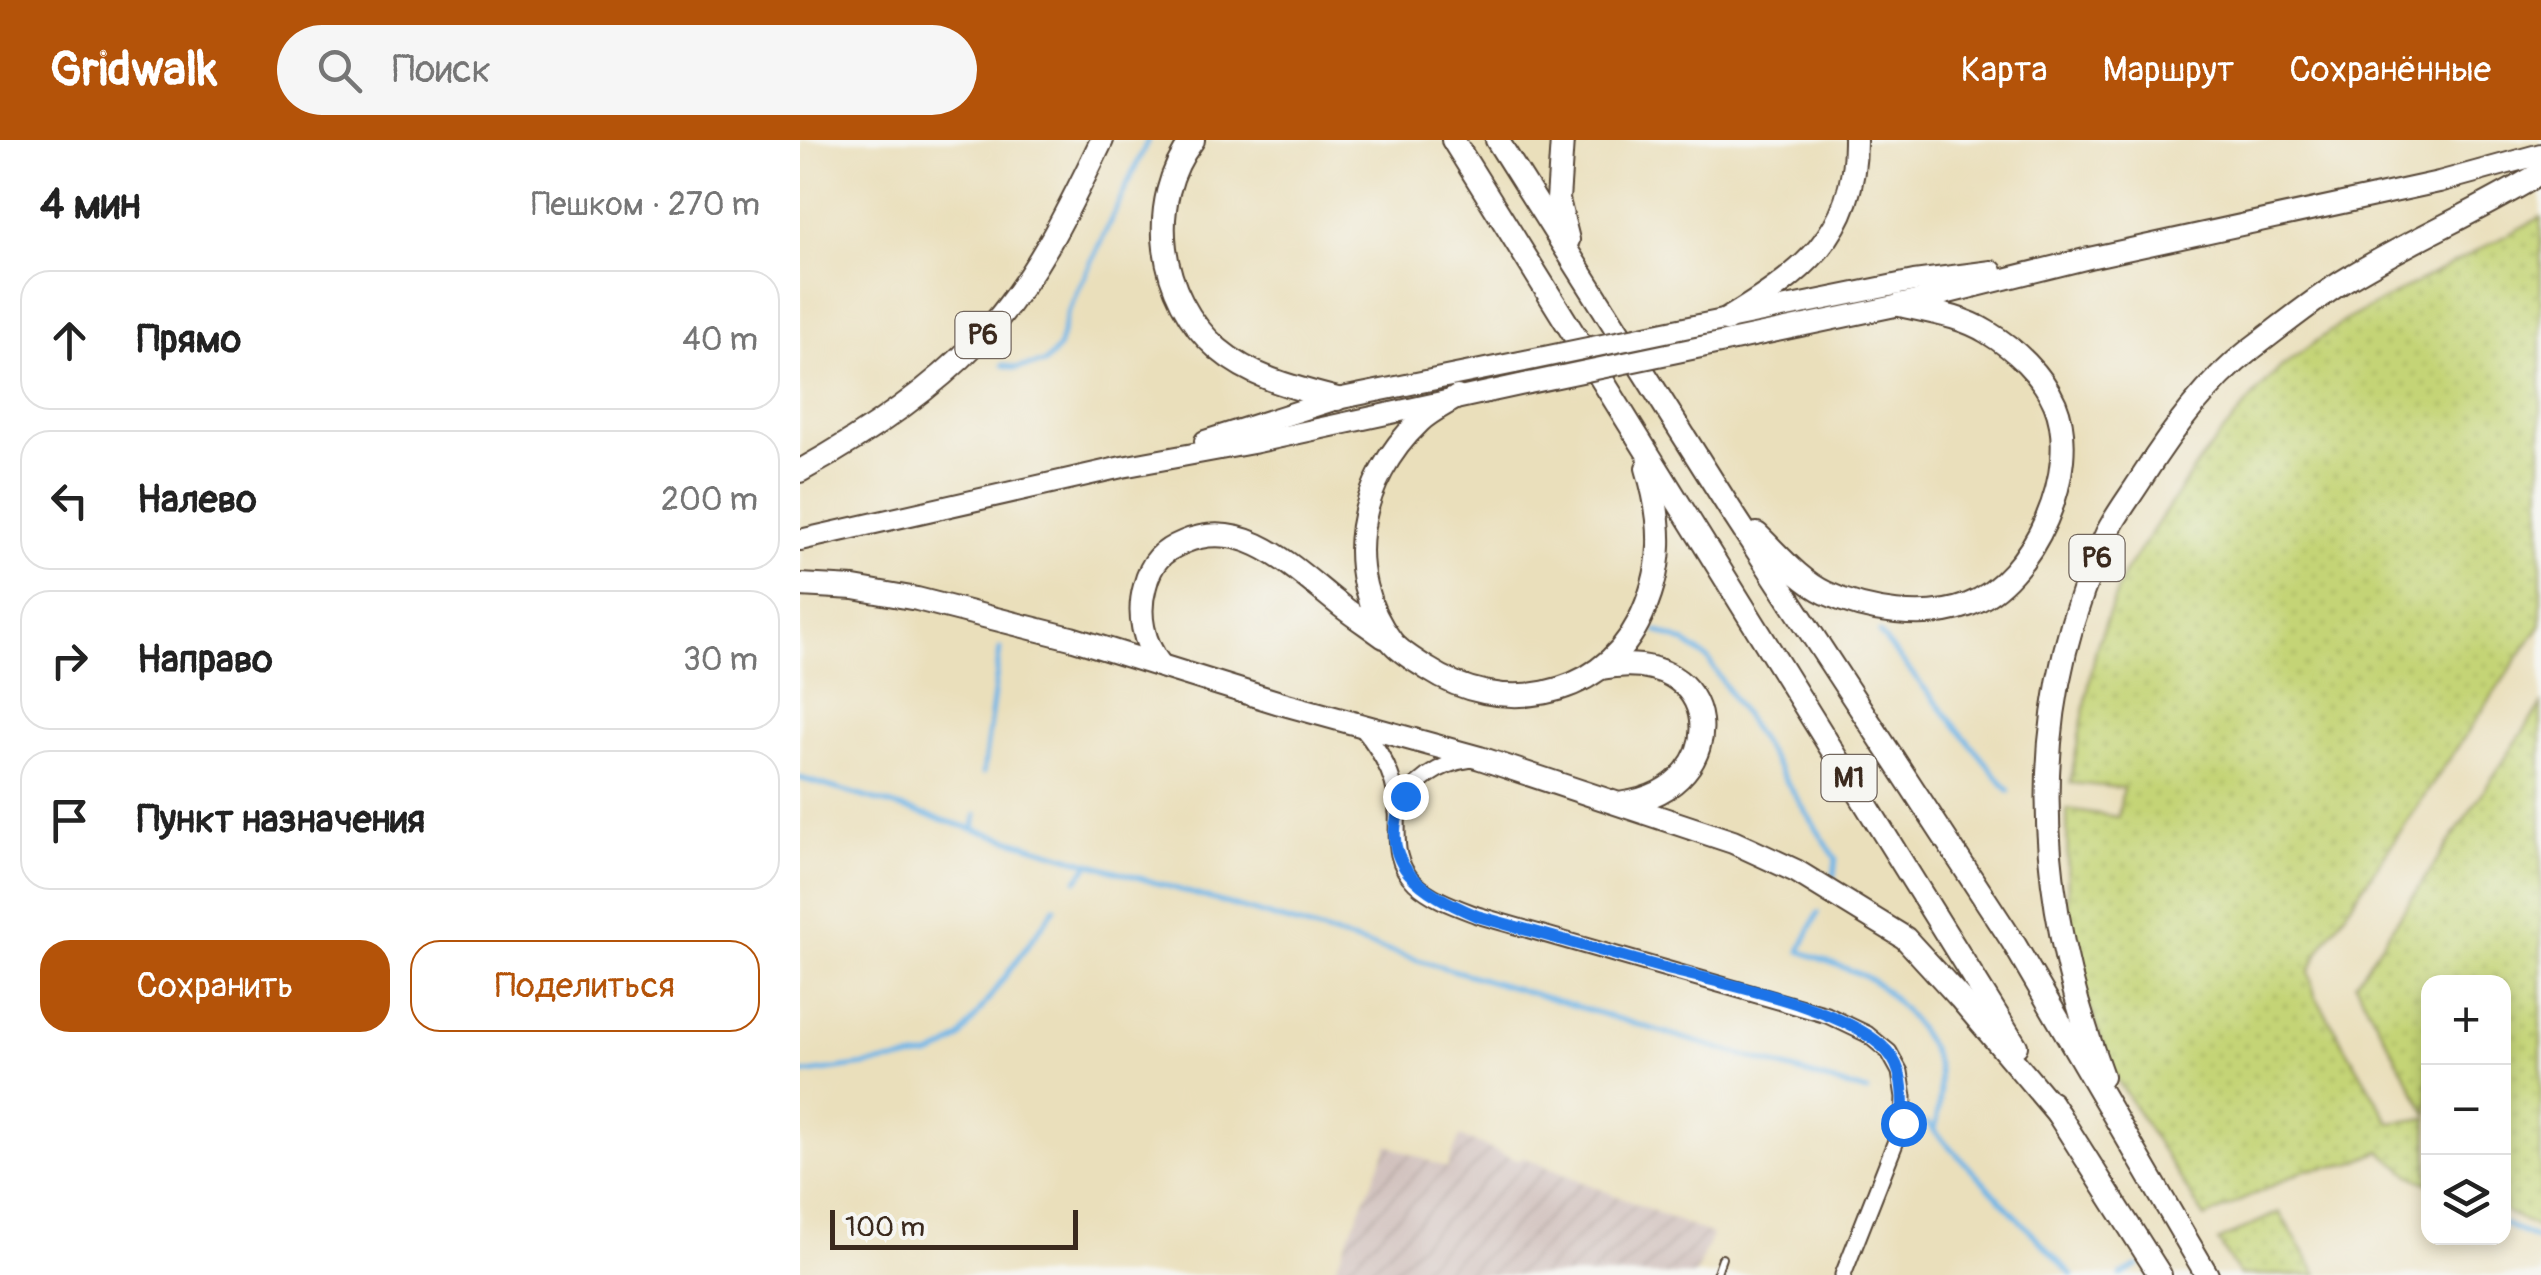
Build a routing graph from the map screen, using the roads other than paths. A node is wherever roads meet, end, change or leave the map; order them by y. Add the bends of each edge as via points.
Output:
1 (1102, 140) edge
2 (1193, 140) edge
3 (1439, 140) edge
4 (1454, 140) edge
5 (1497, 140) edge
6 (1562, 140) edge
7 (1855, 140) edge
8 (2541, 154) edge
9 (2541, 174) edge
10 (1482, 184) junction
11 (1572, 258) junction
12 (2088, 258) junction
13 (1900, 305) junction
14 (1726, 320) junction
15 (1457, 397) junction
16 (1338, 399) junction
17 (1640, 441) junction
18 (1122, 467) junction
19 (800, 471) edge
20 (1730, 509) junction
21 (800, 540) edge
22 (800, 585) edge
23 (1393, 644) junction
24 (1161, 666) junction
25 (1601, 668) junction
26 (1360, 726) junction
27 (1480, 758) junction
28 (1621, 803) junction
29 (1398, 812) junction
30 (2059, 1116) junction
31 (2126, 1140) junction
32 (1722, 1258) dead end
33 (1716, 1275) edge
34 (1843, 1275) edge
35 (2160, 1275) edge
36 (2208, 1275) edge

1 - 19 highway, Р6 via 1024,281 980,339 918,398
2 - 16 highway, Р6 via 1170,177 1162,226 1184,308 1242,366
3 - 10 highway
4 - 10 highway, М1
5 - 11 highway, М1
6 - 11 highway via 1558,200
7 - 14 highway, Р6 via 1852,184 1822,248
8 - 12 main road, Р6
9 - 31 highway, Р6 via 2342,282 2247,352 2163,445 2108,531 2074,617 2053,705 2045,808 2058,929 2084,1028
10 - 17 highway, М1
11 - 20 highway, М1
12 - 13 main road, Р6
12 - 14 main road, Р6 via 1914,281
13 - 15 main road, Р6, bridge
13 - 20 highway, Р6 via 1987,332 2020,356 2054,404 2062,428 2059,480 2039,536 2011,576 1970,605 1945,611 1898,612 1852,603 1807,582
14 - 16 main road, Р6, bridge
15 - 18 main road, Р6
15 - 23 highway, Р6 via 1421,419 1402,441 1361,523 1361,575
16 - 18 main road, Р6
17 - 25 highway, Р6 via 1662,545 1644,610
17 - 30 highway, М1
18 - 21 main road, Р6
20 - 31 highway, М1 via 2013,942
22 - 24 highway via 917,599
23 - 24 highway, Р6 via 1271,551 1218,534 1170,548 1151,568 1143,630
23 - 25 highway, Р6 via 1457,686 1486,694 1562,690
24 - 26 highway
25 - 28 highway, Р6 via 1628,662 1667,670 1694,698 1700,716 1695,758 1681,778 1647,799
26 - 27 highway
26 - 29 street via 1390,770
27 - 28 highway
27 - 29 street via 1428,774
28 - 30 highway via 1796,871 1904,938
29 - 34 street via 1395,840 1402,865 1441,900 1477,916 1826,1015 1889,1052 1900,1072 1903,1123
30 - 35 highway, М1
31 - 36 highway, М1
32 - 33 lane

